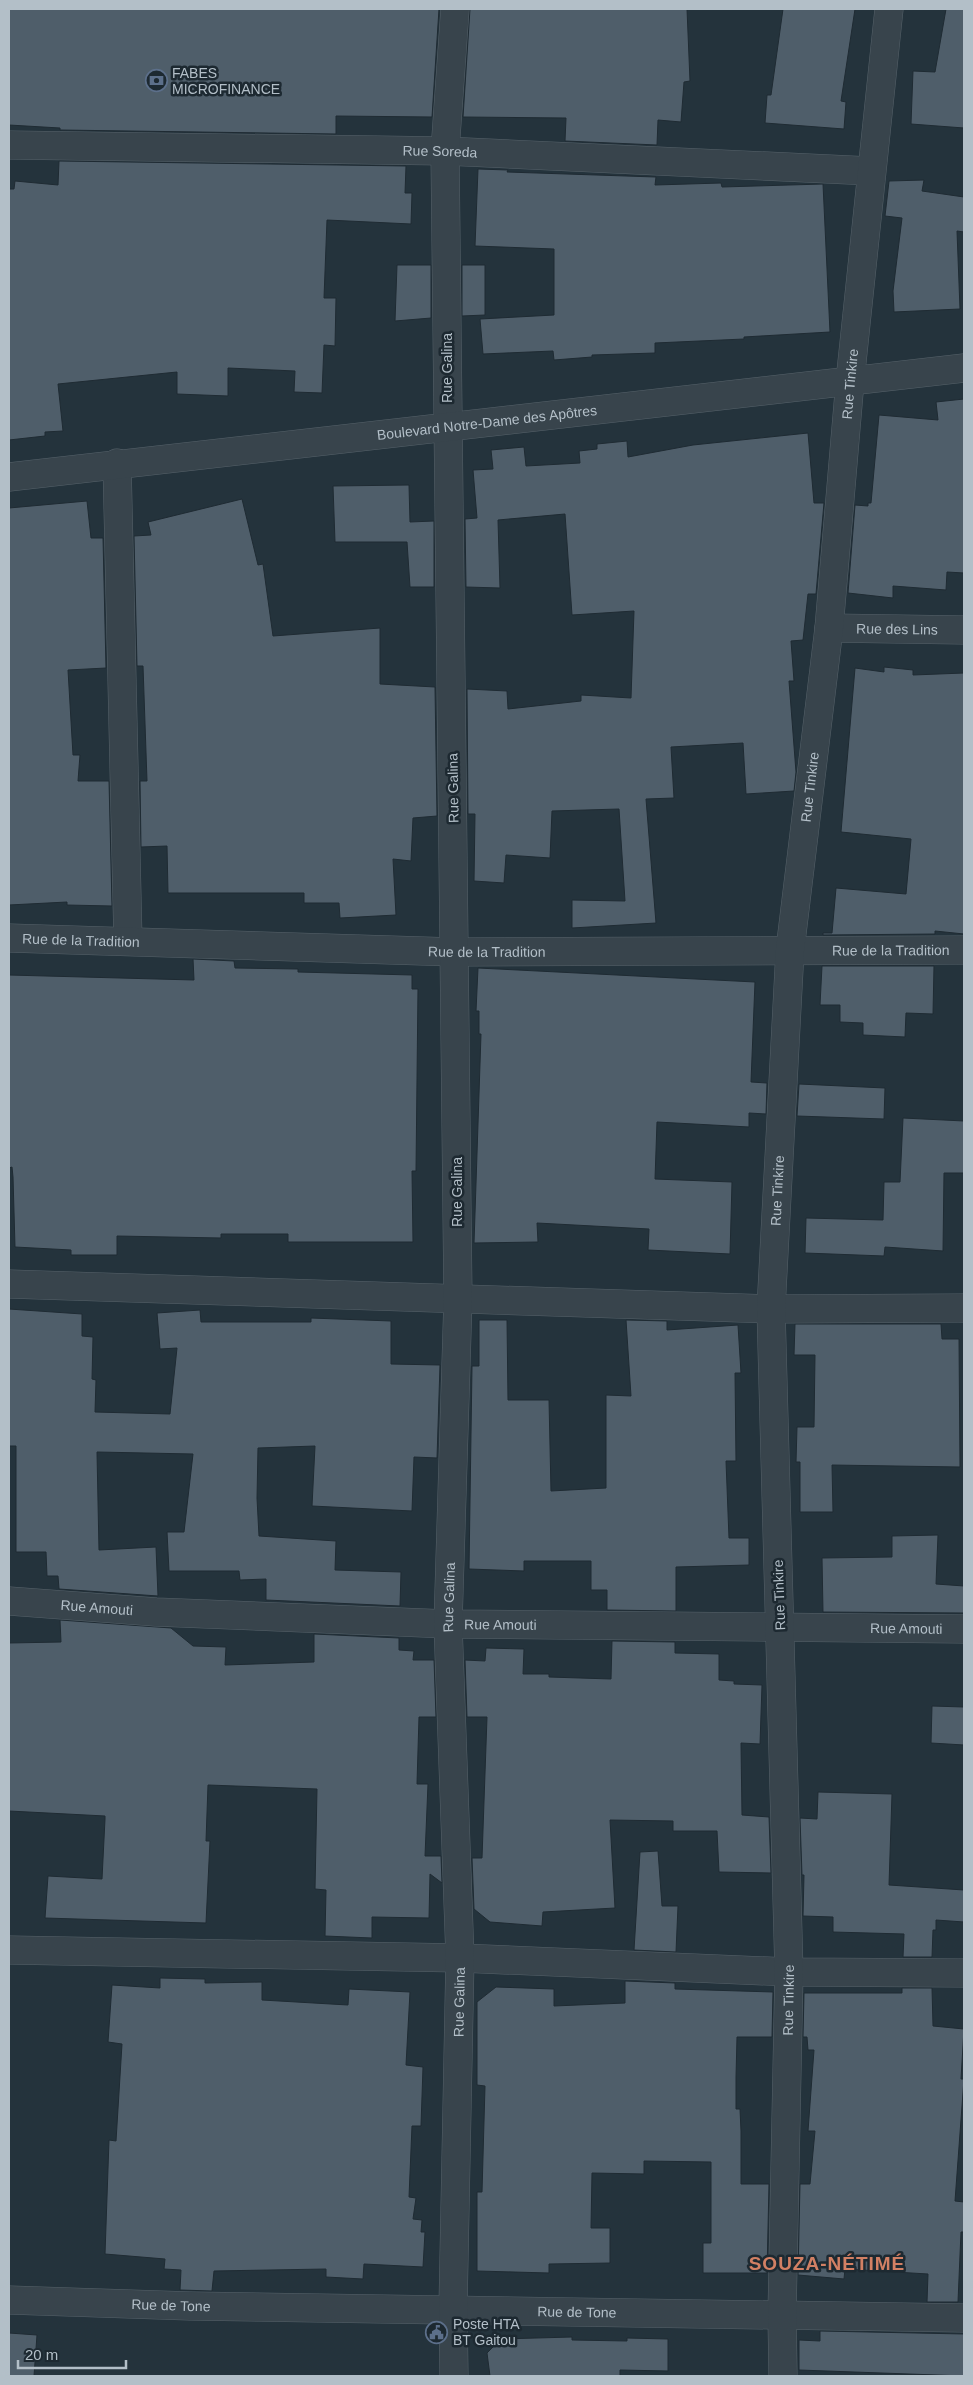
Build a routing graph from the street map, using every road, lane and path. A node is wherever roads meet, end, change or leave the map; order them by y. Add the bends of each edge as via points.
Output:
1 (455, 9) edge
2 (889, 9) edge
3 (9, 145) edge
4 (445, 151) junction
5 (871, 171) junction
6 (964, 368) edge
7 (850, 381) junction
8 (447, 426) junction
9 (117, 463) junction
10 (9, 477) edge
11 (829, 628) junction
12 (964, 630) edge
13 (9, 938) edge
14 (128, 941) junction
15 (790, 950) junction
16 (964, 950) edge
17 (455, 952) junction
18 (9, 1284) edge
19 (458, 1299) junction
20 (964, 1308) edge
21 (770, 1309) junction
22 (9, 1601) edge
23 (448, 1624) junction
24 (780, 1626) junction
25 (964, 1628) edge
26 (9, 1950) edge
27 (460, 1958) junction
28 (788, 1972) junction
29 (964, 1973) edge
30 (9, 2300) edge
31 (453, 2308) junction
32 (782, 2316) junction
33 (964, 2318) edge
34 (454, 2376) edge
35 (783, 2376) edge

1 - 4 street, Rue Galina
2 - 5 street, Rue Tinkire
3 - 4 street, Rue Soreda
4 - 5 street, Rue Soreda
4 - 8 street, Rue Galina
5 - 7 street, Rue Tinkire
6 - 7 street, Boulevard Notre-Dame des Apôtres
7 - 8 street, Boulevard Notre-Dame des Apôtres
7 - 11 street, Rue Tinkire
8 - 9 street, Boulevard Notre-Dame des Apôtres
8 - 17 street, Rue Galina
9 - 10 street, Boulevard Notre-Dame des Apôtres
9 - 14 street
11 - 12 street, Rue des Lins
11 - 15 street, Rue Tinkire
13 - 14 street, Rue de la Tradition
14 - 17 street, Rue de la Tradition
15 - 16 street, Rue de la Tradition
15 - 17 street, Rue de la Tradition
15 - 21 street, Rue Tinkire
17 - 19 street, Rue Galina
18 - 19 street
19 - 21 street
19 - 23 street, Rue Galina
20 - 21 street
21 - 24 street, Rue Tinkire
22 - 23 street, Rue Amouti via 156,1612
23 - 24 street, Rue Amouti
23 - 27 street, Rue Galina
24 - 25 street, Rue Amouti
24 - 28 street, Rue Tinkire
26 - 27 street
27 - 28 street
27 - 31 street, Rue Galina
28 - 29 street
28 - 32 street, Rue Tinkire
30 - 31 street, Rue de Tone via 190,2306
31 - 32 street, Rue de Tone
31 - 34 street, Rue Galina
32 - 33 street, Rue de Tone
32 - 35 street, Rue Tinkire

